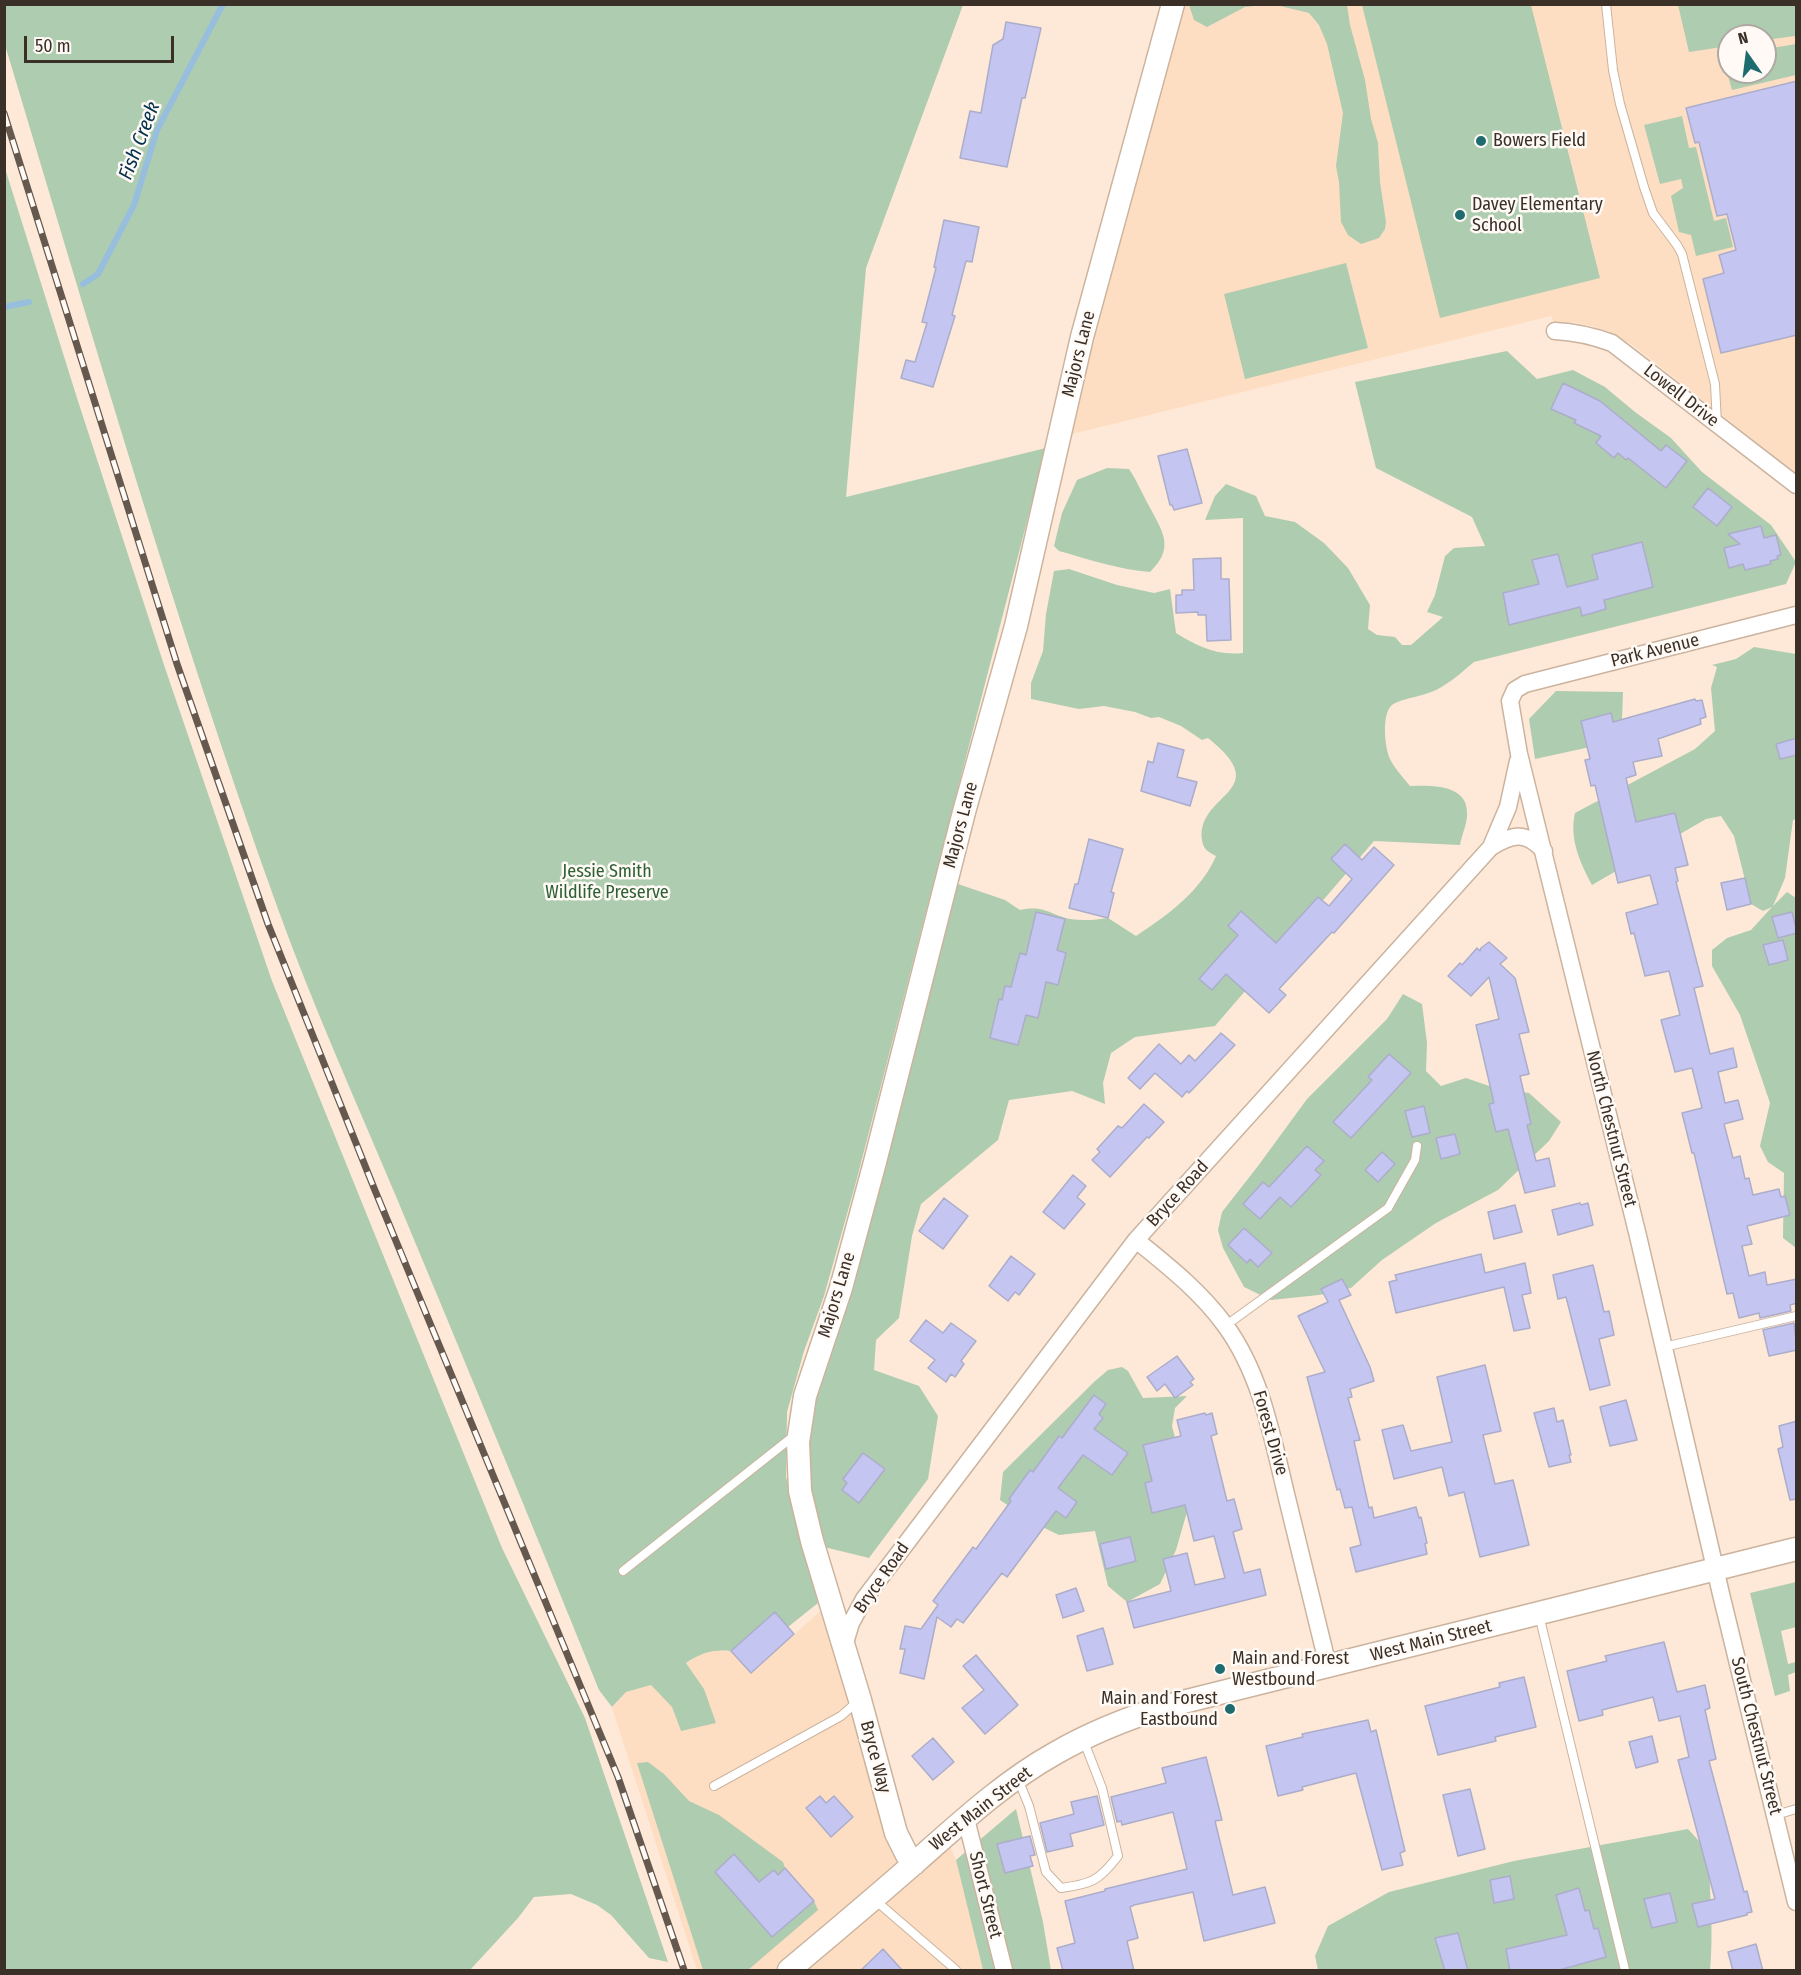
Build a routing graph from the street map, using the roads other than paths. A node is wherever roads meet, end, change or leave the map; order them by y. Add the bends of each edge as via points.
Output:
1 (1173, 4) edge
2 (1606, 4) edge
3 (1555, 331) dead end
4 (1717, 424) junction
5 (1797, 485) edge
6 (1797, 615) edge
7 (1515, 690) joint
8 (1519, 754) junction
9 (1491, 847) junction
10 (1544, 852) junction
11 (1418, 1146) dead end
12 (1136, 1240) junction
13 (1797, 1316) edge
14 (1225, 1326) junction
15 (1664, 1347) junction
16 (800, 1431) junction
17 (1797, 1549) edge
18 (1716, 1569) junction
19 (623, 1571) dead end
20 (1539, 1614) junction
21 (844, 1646) junction
22 (1328, 1666) junction
23 (860, 1700) junction
24 (1083, 1738) junction
25 (1018, 1778) junction
26 (714, 1786) dead end
27 (1797, 1809) edge
28 (1776, 1815) junction
29 (966, 1819) junction
30 (914, 1864) junction
31 (873, 1898) junction
32 (1797, 1902) edge
33 (789, 1971) edge
34 (956, 1971) edge
35 (1004, 1971) edge
36 (1625, 1971) edge

1 - 16 street, Majors Lane via 1082,337 1016,626 875,1162 805,1396
2 - 4 lane via 1620,104 1653,213 1682,254 1715,384
3 - 4 street, Lowell Drive via 1612,343
4 - 5 street, Lowell Drive
6 - 7 street, Park Avenue via 1525,684
7 - 8 street, North Chestnut Street via 1510,702
8 - 9 street, Bryce Road via 1508,807
8 - 10 street, North Chestnut Street
9 - 10 street via 1514,836 1526,837
9 - 12 street, Bryce Road
10 - 15 street, North Chestnut Street
11 - 14 lane via 1415,1160 1388,1208
12 - 14 street, Forest Drive via 1192,1286
12 - 21 street, Bryce Road via 864,1599
13 - 15 lane
14 - 22 street, Forest Drive via 1265,1407
15 - 18 street, North Chestnut Street
16 - 19 lane
16 - 21 street, Majors Lane via 800,1491
17 - 18 street, West Main Street
18 - 20 street, West Main Street
18 - 28 street, South Chestnut Street
20 - 22 street, West Main Street
20 - 36 lane
21 - 23 street, Bryce Way
22 - 24 street, West Main Street via 1167,1706
23 - 26 lane via 841,1716
23 - 30 street, Bryce Way via 896,1833
24 - 25 street, West Main Street
24 - 25 lane via 1102,1788 1118,1856 1104,1875 1083,1885 1061,1888 1046,1872
25 - 29 street, West Main Street
27 - 28 lane
28 - 32 street, South Chestnut Street
29 - 30 street, West Main Street
29 - 35 street, Short Street
30 - 31 street, West Main Street
31 - 33 street, West Main Street
31 - 34 lane

